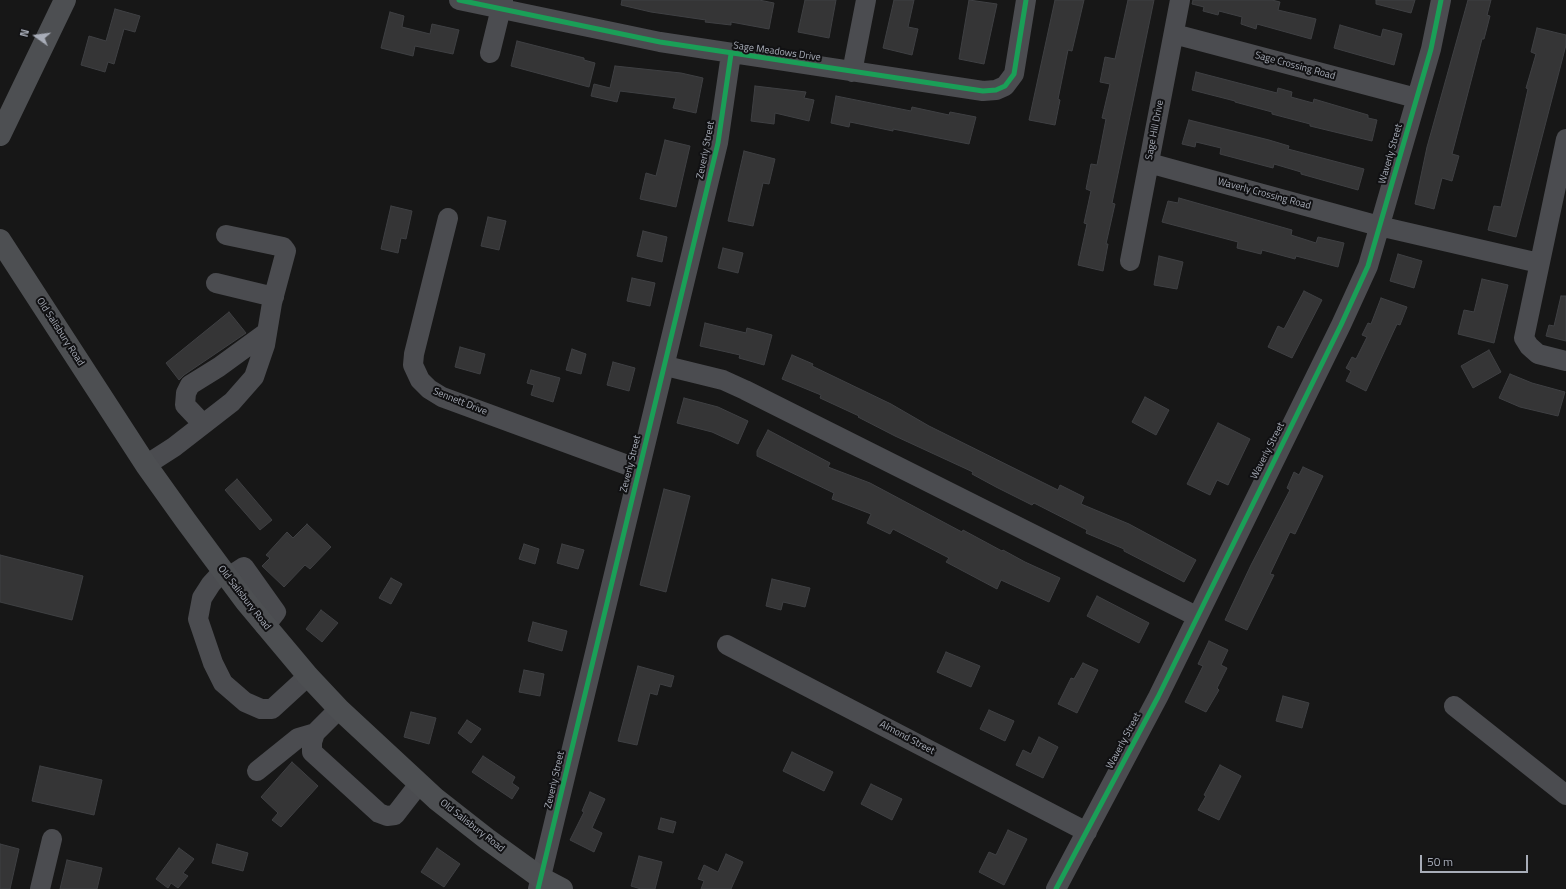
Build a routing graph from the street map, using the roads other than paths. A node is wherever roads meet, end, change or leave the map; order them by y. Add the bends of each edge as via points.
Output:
1 (65, 0) edge
2 (459, 0) edge
3 (866, 0) edge
4 (1026, 0) edge
5 (1180, 0) edge
6 (1441, 0) edge
7 (502, 5) edge
8 (1174, 34) junction
9 (490, 54) dead end
10 (731, 54) junction
11 (852, 72) junction
12 (1416, 98) junction
13 (0, 135) edge
14 (1566, 139) edge
15 (1149, 162) junction
16 (448, 218) dead end
17 (1380, 226) junction
18 (226, 235) dead end
19 (0, 240) edge
20 (1130, 261) dead end
21 (1539, 263) junction
22 (216, 283) dead end
23 (274, 297) junction
24 (267, 332) junction
25 (1566, 361) edge
26 (666, 366) junction
27 (203, 424) junction
28 (146, 465) junction
29 (638, 469) junction
30 (225, 575) junction
31 (1196, 616) junction
32 (727, 645) dead end
33 (308, 676) junction
34 (1454, 706) dead end
35 (339, 710) junction
36 (315, 733) junction
37 (257, 772) dead end
38 (419, 784) junction
39 (1564, 789) edge
40 (1087, 832) junction
41 (52, 839) dead end
42 (539, 883) edge
43 (40, 889) edge
44 (562, 889) edge
45 (1056, 889) edge

1 - 13 main road
2 - 7 street, Sage Meadows Drive
3 - 11 street
4 - 11 street, Sage Meadows Drive via 1014,74 1005,86 996,90 983,91
5 - 8 street, Sage Hill Drive
6 - 12 street, Waverly Street
7 - 9 street
7 - 10 street, Sage Meadows Drive via 616,34
8 - 12 street, Sage Crossing Road
8 - 15 street, Sage Hill Drive
10 - 11 street, Sage Meadows Drive
10 - 26 street, Zeverly Street via 718,143
12 - 17 street, Waverly Street
14 - 21 street
15 - 17 street, Waverly Crossing Road
15 - 20 street, Sage Hill Drive
16 - 29 street, Sennett Drive via 414,354 413,365 420,380 428,389 442,397
17 - 21 street, Waverly Crossing Road
17 - 31 street, Waverly Street via 1368,266 1341,325
18 - 23 street via 283,247 286,251
19 - 28 main road, Old Salisbury Road
21 - 25 street via 1524,338 1538,354
22 - 23 street
23 - 24 street
24 - 27 street via 266,346 254,376 232,402
24 - 27 street via 219,367 190,384 185,405
26 - 29 street, Zeverly Street
26 - 31 street via 723,380 745,390
27 - 28 street
28 - 30 main road, Old Salisbury Road
29 - 42 street, Zeverly Street
30 - 33 main road, Old Salisbury Road
30 - 33 street via 211,584 202,598 198,619 210,656 223,683 245,702 261,709 272,709
31 - 40 street, Waverly Street via 1158,697
32 - 40 street, Almond Street
33 - 35 main road, Old Salisbury Road
34 - 39 street
35 - 36 street
35 - 38 main road, Old Salisbury Road
36 - 37 street via 298,738
36 - 38 street via 312,752 379,813 395,815
38 - 42 main road, Old Salisbury Road
40 - 45 street, Waverly Street
41 - 43 street
42 - 44 main road, Old Salisbury Road

